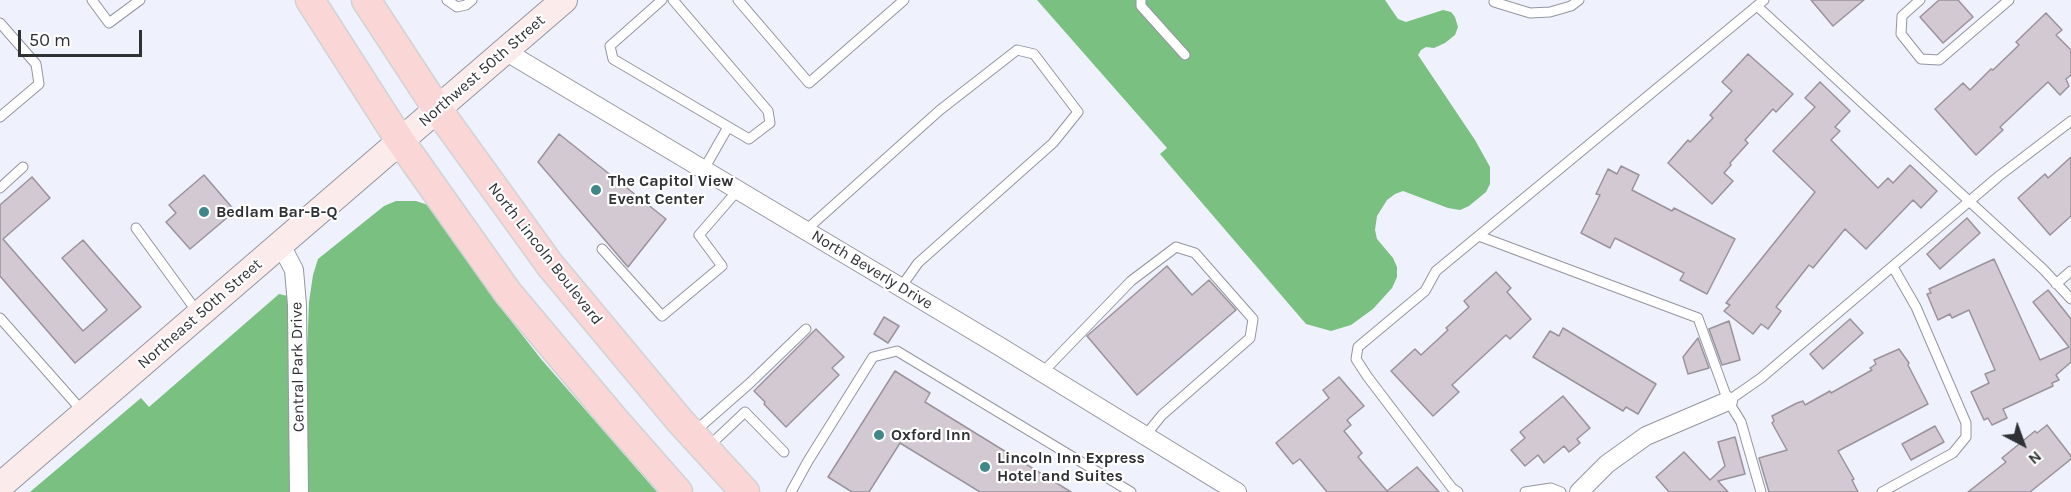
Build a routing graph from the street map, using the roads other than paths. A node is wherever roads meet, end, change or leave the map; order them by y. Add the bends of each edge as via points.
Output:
1 (92, 0) edge
2 (140, 0) edge
3 (310, 0) edge
4 (366, 0) edge
5 (447, 0) edge
6 (472, 0) edge
7 (564, 0) edge
8 (662, 0) edge
9 (674, 0) edge
10 (738, 0) edge
11 (904, 0) edge
12 (1141, 0) edge
13 (1579, 0) edge
14 (1920, 0) edge
15 (2009, 0) edge
16 (1494, 2) dead end
17 (1760, 3) edge
18 (0, 23) edge
19 (505, 51) junction
20 (1185, 55) dead end
21 (438, 110) junction
22 (0, 117) edge
23 (2071, 121) edge
24 (728, 127) junction
25 (401, 142) junction
26 (23, 167) dead end
27 (704, 169) junction
28 (0, 188) edge
29 (738, 190) junction
30 (1969, 202) junction
31 (136, 228) dead end
32 (806, 230) junction
33 (1479, 236) junction
34 (281, 245) junction
35 (602, 249) dead end
36 (1893, 267) junction
37 (2071, 270) edge
38 (2056, 284) junction
39 (901, 287) junction
40 (2071, 299) edge
41 (199, 315) junction
42 (0, 318) edge
43 (806, 329) dead end
44 (1041, 374) junction
45 (1728, 401) junction
46 (85, 413) junction
47 (1144, 436) junction
48 (698, 442) junction
49 (784, 452) dead end
50 (0, 486) edge
51 (299, 492) edge
52 (678, 492) edge
53 (745, 492) edge
54 (791, 492) edge
55 (1131, 492) edge
56 (1237, 492) edge
57 (1458, 492) edge
58 (1525, 492) edge
59 (1561, 492) edge
60 (1579, 492) edge
61 (1761, 492) edge
62 (1882, 492) edge

1 - 2 lane via 109,22
3 - 25 main road
4 - 21 main road, North Lincoln Boulevard
5 - 6 lane via 456,7
7 - 19 main road, Northwest 50th Street
8 - 24 lane via 610,46 613,59
9 - 24 lane via 768,111 770,123 748,139
10 - 11 lane via 809,82
12 - 20 lane via 1141,6
13 - 16 lane via 1550,12 1530,13
14 - 15 lane via 1902,16 1901,34 1921,59 1939,60
17 - 30 lane
17 - 33 lane
18 - 22 lane via 36,64 39,84
19 - 21 main road, Northwest 50th Street
19 - 27 street, North Beverly Drive
21 - 25 main road, Northwest 50th Street
21 - 48 main road, North Lincoln Boulevard via 550,265
23 - 30 lane
24 - 27 lane
25 - 34 main road, Northeast 50th Street
25 - 52 main road via 508,293
26 - 28 lane
27 - 29 street, North Beverly Drive
29 - 32 street, North Beverly Drive
29 - 35 lane via 699,235 722,266 662,316
30 - 36 lane
30 - 38 lane
31 - 41 lane
32 - 39 street, North Beverly Drive
32 - 39 lane via 940,110 1017,50 1034,54 1078,112 1053,143 918,263
33 - 45 lane via 1698,318
33 - 57 lane via 1436,271 1425,291 1358,347 1356,359 1444,479
34 - 41 main road, Northeast 50th Street
34 - 51 street, Central Park Drive via 294,270 297,305
36 - 45 lane
36 - 62 lane via 1916,307 1966,423 1966,437 1953,453
37 - 38 lane
38 - 40 lane
39 - 44 street, North Beverly Drive
41 - 46 main road, Northeast 50th Street
42 - 46 lane
43 - 48 lane via 750,383
44 - 47 street, North Beverly Drive
44 - 47 lane via 1131,281 1176,247 1195,253 1253,319 1250,338 1162,415
45 - 60 street via 1646,436 1607,464
45 - 61 lane via 1741,422
46 - 50 main road, Northeast 50th Street
47 - 56 street, North Beverly Drive
48 - 49 lane via 745,412
48 - 53 main road, North Lincoln Boulevard
54 - 55 lane via 873,357 897,351
58 - 59 lane via 1551,488

